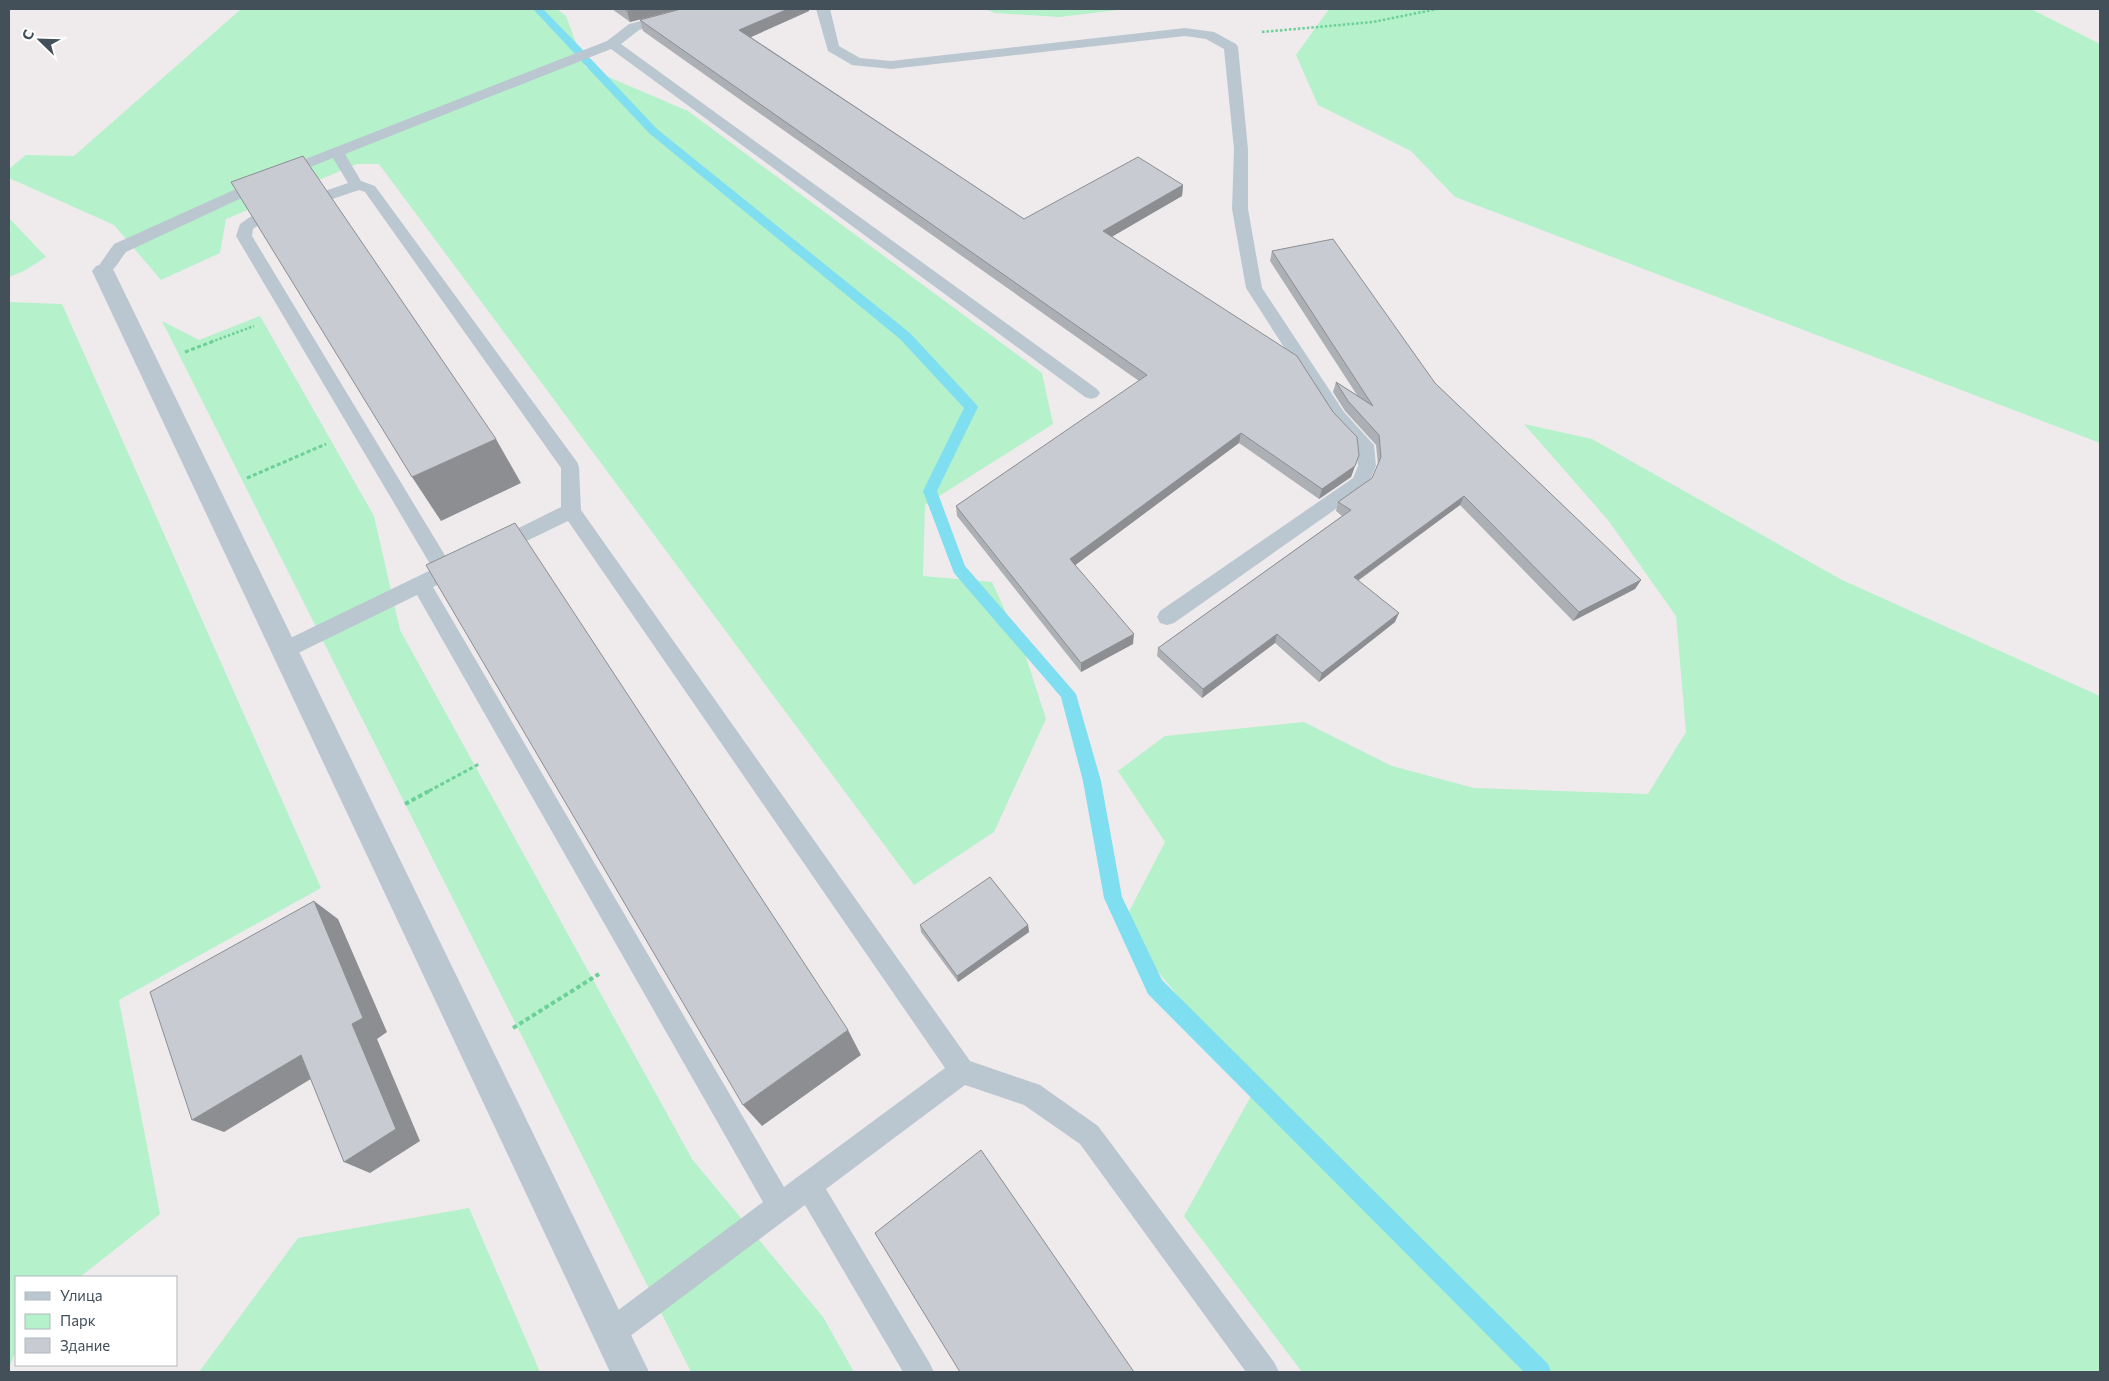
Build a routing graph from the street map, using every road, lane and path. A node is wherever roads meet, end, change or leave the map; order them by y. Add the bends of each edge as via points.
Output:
1 (701, 9) edge
2 (823, 9) edge
3 (1437, 9) edge
4 (1209, 35) junction
5 (612, 44) junction
6 (337, 152) junction
7 (357, 186) junction
8 (103, 272) joint
9 (289, 312) junction
10 (149, 367) junction
11 (1091, 393) dead end
12 (360, 430) junction
13 (210, 494) junction
14 (571, 511) junction
15 (462, 564) junction
16 (421, 584) junction
17 (1167, 617) dead end
18 (285, 650) junction
19 (513, 745) junction
20 (368, 824) junction
21 (634, 952) junction
22 (476, 1051) junction
23 (962, 1071) junction
24 (808, 1186) junction
25 (780, 1207) junction
26 (611, 1333) junction
27 (630, 1372) edge
28 (919, 1372) edge
29 (1264, 1372) edge

1 - 5 lane via 634,27
2 - 4 lane via 833,48 857,62 891,65 1185,32
3 - 4 path via 1345,24
4 - 17 lane via 1231,47 1241,149 1240,209 1254,288 1338,417 1365,445 1367,466 1360,482
5 - 6 lane
5 - 11 lane
6 - 7 lane
6 - 8 lane via 290,170 120,248
7 - 9 lane via 256,220 246,228 244,236
7 - 14 lane via 370,188 570,467
8 - 10 street
9 - 10 path
9 - 12 lane
10 - 13 street
12 - 13 path
12 - 15 lane
13 - 18 street
14 - 15 lane
14 - 23 lane
15 - 16 lane
16 - 18 lane
16 - 19 lane
18 - 20 street
19 - 20 path
19 - 21 lane
20 - 22 street
21 - 22 path
21 - 25 lane
22 - 26 street
23 - 24 lane
23 - 29 lane via 1031,1094 1089,1135
24 - 25 lane
24 - 28 lane
25 - 26 lane
26 - 27 street

